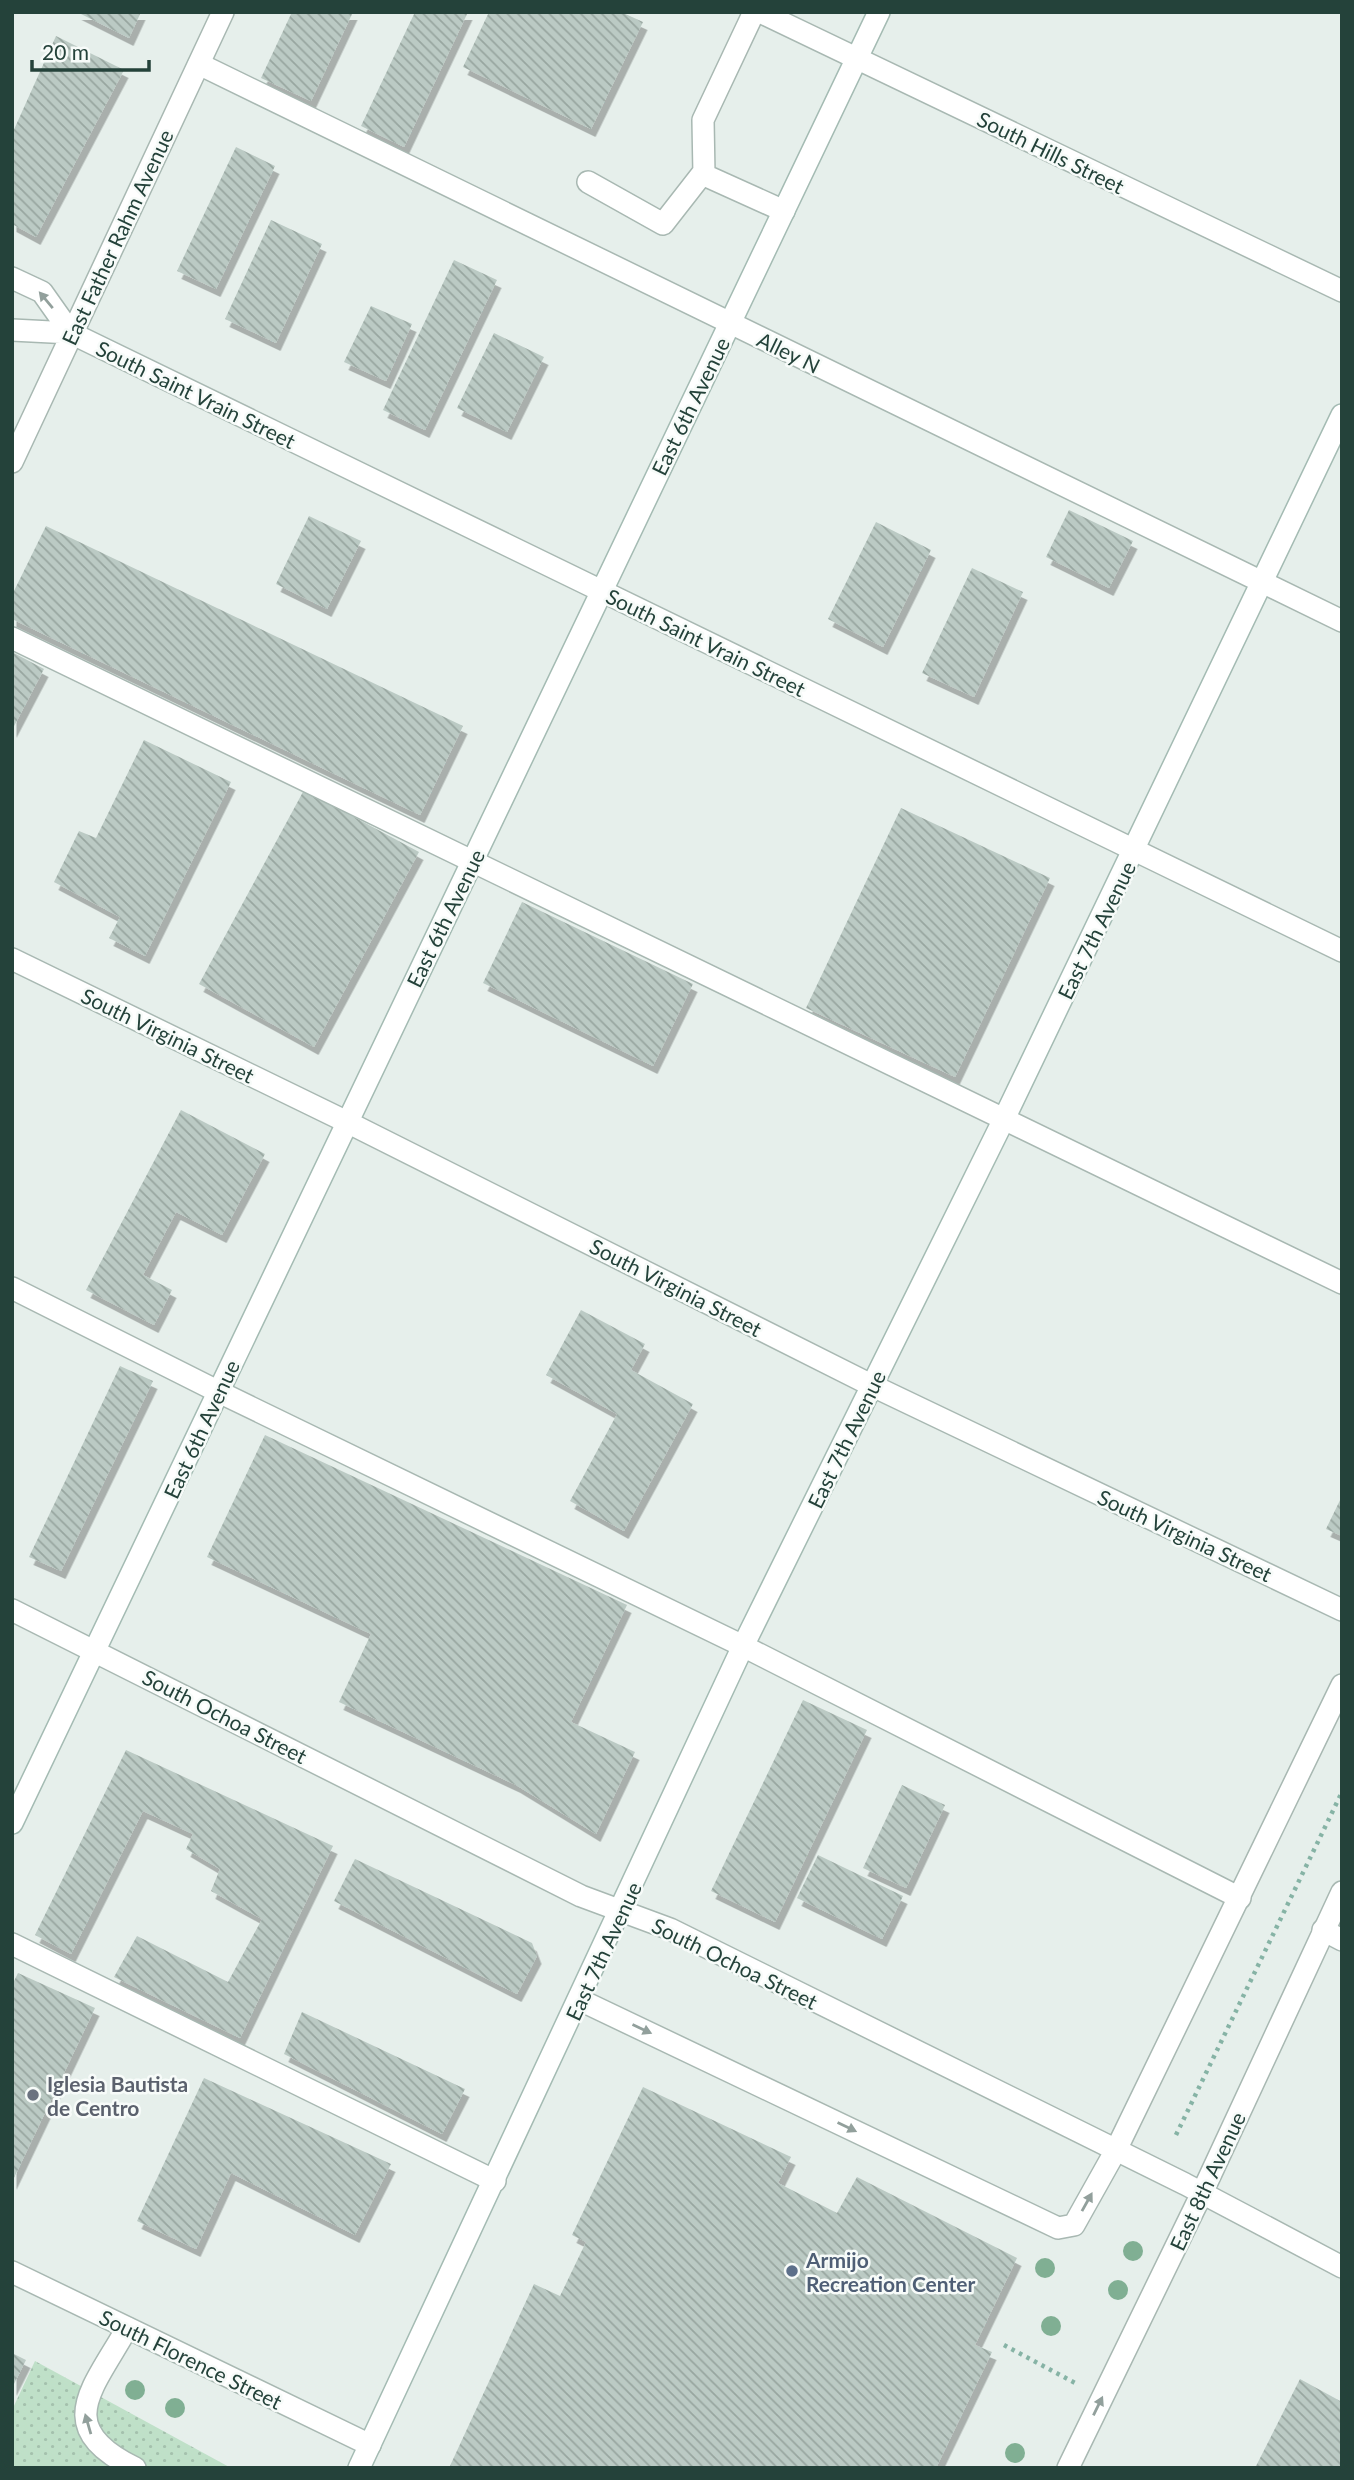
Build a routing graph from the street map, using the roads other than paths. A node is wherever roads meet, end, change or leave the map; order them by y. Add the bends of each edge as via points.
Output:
1 (223, 12) edge
2 (754, 12) edge
3 (760, 12) edge
4 (879, 12) edge
5 (856, 59) junction
6 (199, 64) junction
7 (704, 174) junction
8 (588, 182) dead end
9 (784, 211) junction
10 (12, 278) edge
11 (1342, 291) edge
12 (730, 324) junction
13 (12, 330) edge
14 (71, 333) junction
15 (1342, 415) edge
16 (12, 462) edge
17 (1261, 582) junction
18 (601, 590) junction
19 (1342, 621) edge
20 (12, 638) edge
21 (1135, 850) junction
22 (473, 860) junction
23 (1342, 951) edge
24 (12, 958) edge
25 (1003, 1121) junction
26 (347, 1122) junction
27 (1342, 1283) edge
28 (12, 1288) edge
29 (873, 1386) junction
30 (219, 1392) junction
31 (12, 1610) edge
32 (1342, 1610) edge
33 (743, 1646) junction
34 (96, 1651) junction
35 (1342, 1685) edge
36 (12, 1824) edge
37 (1342, 1892) edge
38 (1240, 1898) junction
39 (622, 1911) junction
40 (1332, 1935) edge
41 (12, 1944) edge
42 (580, 2000) junction
43 (1116, 2150) junction
44 (495, 2181) junction
45 (1202, 2193) junction
46 (1342, 2267) edge
47 (12, 2272) edge
48 (127, 2328) junction
49 (370, 2445) junction
50 (135, 2468) edge
51 (359, 2468) edge
52 (1068, 2468) edge

1 - 6 street, East Father Rahm Avenue
2 - 7 street via 703,120
3 - 5 street, South Hills Street
4 - 5 street, East 6th Avenue
5 - 9 street, East 6th Avenue
5 - 11 street, South Hills Street
6 - 12 street, Alley N
6 - 14 street, East Father Rahm Avenue
7 - 8 street via 663,224
7 - 9 street
9 - 12 street, East 6th Avenue
14 -> 10 street, South Saint Vrain Street via 42,292
12 - 17 street, Alley N
12 - 18 street, East 6th Avenue
13 - 14 street, South Saint Vrain Street
14 - 16 street, East Father Rahm Avenue
14 - 18 street, South Saint Vrain Street
15 - 17 street, East 7th Avenue
17 - 19 street, Alley N
17 - 21 street, East 7th Avenue
18 - 21 street, South Saint Vrain Street
18 - 22 street, East 6th Avenue
20 - 22 street
21 - 23 street, South Saint Vrain Street
21 - 25 street, East 7th Avenue
22 - 25 street
22 - 26 street, East 6th Avenue
24 - 26 street, South Virginia Street
25 - 27 street
25 - 29 street, East 7th Avenue
26 - 29 street, South Virginia Street
26 - 30 street, East 6th Avenue
28 - 30 street
29 - 32 street, South Virginia Street
29 - 33 street, East 7th Avenue
30 - 33 street
30 - 34 street, East 6th Avenue
31 - 34 street, South Ochoa Street
33 - 38 street
33 - 39 street, East 7th Avenue
34 - 36 street, East 6th Avenue
34 - 39 street, South Ochoa Street via 581,1896
35 - 38 street
37 - 40 street, East 8th Avenue
38 - 43 street
39 - 42 street, East 7th Avenue
39 - 43 street, South Ochoa Street via 670,1929
40 - 45 street, East 8th Avenue
41 - 44 street
42 -> 43 street via 1058,2228 1074,2225
42 - 44 street, East 7th Avenue
43 - 45 street, South Ochoa Street
44 - 49 street, East 7th Avenue
45 - 46 street, South Ochoa Street
52 -> 45 street, East 8th Avenue
47 - 48 street, South Florence Street
48 - 49 street, South Florence Street
50 -> 48 street via 96,2443 85,2422 85,2405
49 - 51 street, East 7th Avenue

